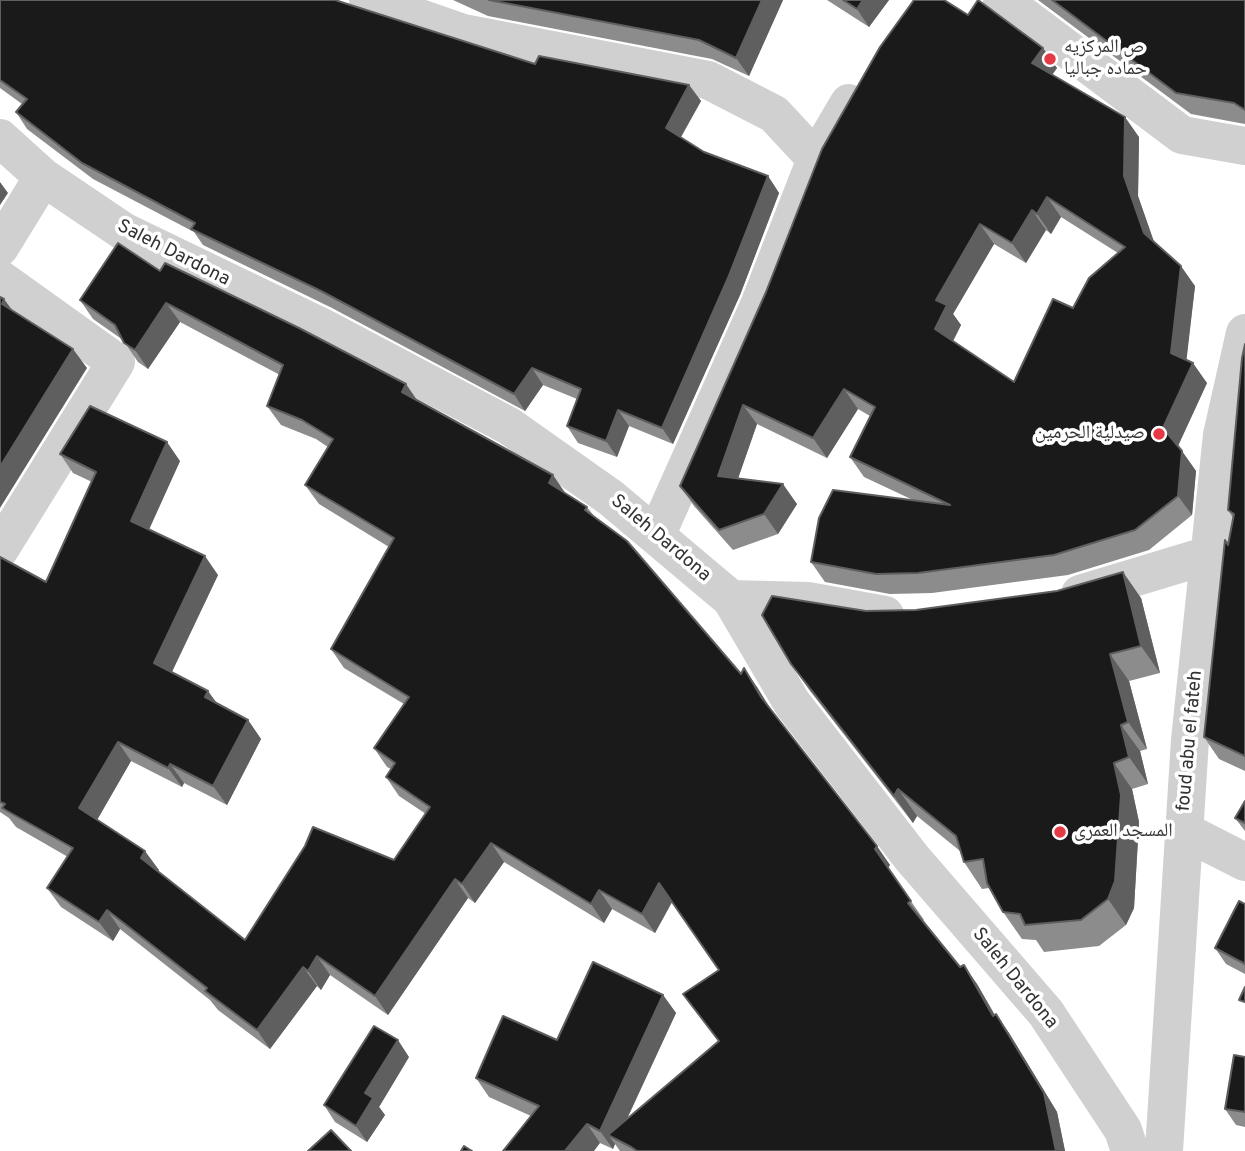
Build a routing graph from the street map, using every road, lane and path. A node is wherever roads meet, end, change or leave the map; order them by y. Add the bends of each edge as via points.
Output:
1 (368, 0) edge
2 (1002, 0) edge
3 (863, 78) edge
4 (0, 138) edge
5 (1245, 146) edge
6 (816, 159) junction
7 (43, 177) junction
8 (0, 247) edge
9 (0, 279) edge
10 (1245, 333) edge
11 (656, 536) junction
12 (0, 549) edge
13 (1209, 555) junction
14 (731, 600) junction
15 (1045, 600) edge
16 (923, 615) edge
17 (1184, 831) junction
18 (1245, 862) edge
19 (1130, 1151) edge
20 (1164, 1151) edge

1 - 6 street via 463,33 708,80 774,114
2 - 5 street via 1182,135
3 - 6 street
4 - 7 street, Saleh Dardona
6 - 11 street via 761,303
7 - 8 street
7 - 11 street, Saleh Dardona via 123,231 323,327 509,426
9 - 12 street via 116,362
10 - 13 street, foud abu el fateh via 1222,435
11 - 14 street, Saleh Dardona
13 - 15 street via 1073,596
13 - 17 street, foud abu el fateh
14 - 16 street via 808,601 888,616
14 - 19 street, Saleh Dardona via 792,703 912,858 1046,1013 1123,1130
17 - 18 street
17 - 20 street, foud abu el fateh

